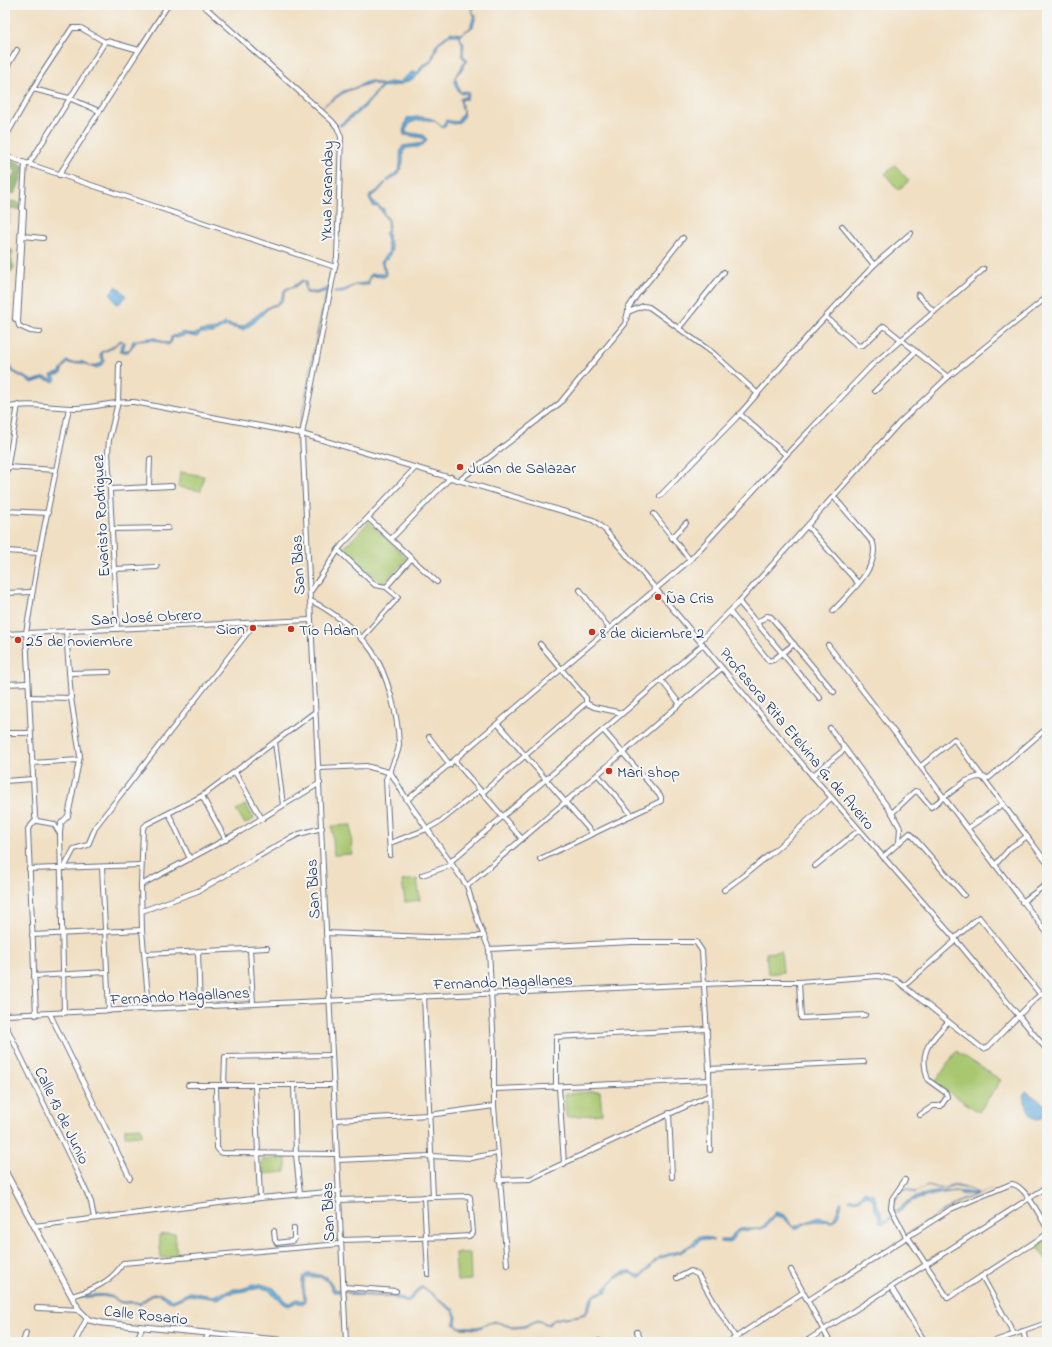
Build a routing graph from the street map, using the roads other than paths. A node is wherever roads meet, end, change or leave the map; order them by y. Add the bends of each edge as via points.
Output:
1 (168, 5) edge
2 (203, 5) edge
3 (104, 42) junction
4 (17, 50) dead end
5 (139, 50) junction
6 (5, 70) edge
7 (33, 88) junction
8 (69, 98) junction
9 (99, 111) junction
10 (5, 138) edge
11 (5, 156) edge
12 (27, 163) junction
13 (59, 175) junction
14 (22, 199) junction
15 (842, 226) dead end
16 (912, 234) dead end
17 (23, 236) junction
18 (43, 238) dead end
19 (683, 238) dead end
20 (874, 266) junction
21 (335, 267) junction
22 (984, 270) dead end
23 (724, 272) dead end
24 (918, 295) dead end
25 (1047, 297) edge
26 (628, 312) junction
27 (934, 312) junction
28 (826, 317) junction
29 (14, 319) dead end
30 (679, 328) junction
31 (40, 332) dead end
32 (901, 339) junction
33 (916, 351) junction
34 (119, 364) dead end
35 (948, 377) junction
36 (875, 391) dead end
37 (758, 394) junction
38 (118, 402) junction
39 (18, 405) junction
40 (5, 408) edge
41 (69, 408) junction
42 (740, 414) junction
43 (302, 434) junction
44 (786, 455) junction
45 (150, 458) dead end
46 (416, 467) junction
47 (7, 468) junction
48 (56, 470) junction
49 (451, 477) junction
50 (461, 480) junction
51 (5, 482) edge
52 (172, 486) dead end
53 (149, 487) junction
54 (110, 489) junction
55 (660, 496) dead end
56 (834, 497) junction
57 (5, 511) edge
58 (48, 513) junction
59 (654, 514) dead end
60 (368, 518) junction
61 (686, 522) dead end
62 (808, 526) junction
63 (168, 528) dead end
64 (112, 529) junction
65 (672, 538) junction
66 (391, 539) junction
67 (338, 550) junction
68 (5, 551) edge
69 (39, 553) junction
70 (412, 558) junction
71 (690, 560) junction
72 (157, 567) dead end
73 (115, 569) junction
74 (437, 582) dead end
75 (858, 583) junction
76 (386, 587) junction
77 (656, 589) junction
78 (580, 590) dead end
79 (32, 592) junction
80 (310, 592) junction
81 (5, 593) edge
82 (311, 601) junction
83 (739, 602) junction
84 (833, 611) dead end
85 (730, 612) junction
86 (311, 620) junction
87 (256, 622) junction
88 (757, 623) junction
89 (609, 628) junction
90 (117, 629) junction
91 (66, 631) junction
92 (26, 633) junction
93 (5, 634) edge
94 (361, 639) junction
95 (701, 642) junction
96 (540, 644) dead end
97 (794, 644) junction
98 (828, 645) dead end
99 (782, 654) junction
100 (722, 668) junction
101 (561, 669) junction
102 (108, 672) dead end
103 (69, 673) junction
104 (661, 680) junction
105 (28, 683) junction
106 (5, 684) edge
107 (834, 692) dead end
108 (29, 697) junction
109 (71, 698) junction
110 (820, 698) dead end
111 (586, 703) junction
112 (680, 704) junction
113 (315, 712) junction
114 (622, 713) junction
115 (498, 724) junction
116 (830, 728) dead end
117 (1047, 728) edge
118 (603, 730) junction
119 (5, 733) edge
120 (30, 733) junction
121 (429, 737) dead end
122 (276, 742) junction
123 (845, 749) junction
124 (622, 754) junction
125 (525, 756) junction
126 (79, 760) junction
127 (455, 761) junction
128 (32, 763) junction
129 (450, 765) junction
130 (921, 766) junction
131 (319, 768) junction
132 (390, 770) junction
133 (235, 772) junction
134 (598, 775) junction
135 (812, 776) junction
136 (32, 779) junction
137 (546, 779) junction
138 (986, 779) junction
139 (5, 781) edge
140 (320, 783) junction
141 (481, 791) junction
142 (202, 796) junction
143 (945, 797) junction
144 (831, 798) junction
145 (407, 800) junction
146 (566, 803) junction
147 (1003, 804) junction
148 (283, 805) junction
149 (892, 813) junction
150 (169, 814) junction
151 (503, 815) junction
152 (632, 815) junction
153 (262, 819) junction
154 (36, 820) junction
155 (322, 828) junction
156 (968, 828) junction
157 (427, 829) junction
158 (859, 830) junction
159 (60, 834) junction
160 (593, 834) junction
161 (1026, 837) junction
162 (522, 839) junction
163 (226, 840) junction
164 (898, 843) junction
165 (390, 844) junction
166 (390, 855) dead end
167 (883, 857) junction
168 (190, 859) junction
169 (540, 859) dead end
170 (451, 863) junction
171 (1047, 863) edge
172 (141, 865) junction
173 (995, 865) junction
174 (102, 866) junction
175 (815, 866) dead end
176 (29, 868) junction
177 (62, 868) junction
178 (422, 875) dead end
179 (1047, 884) edge
180 (141, 885) junction
181 (467, 886) junction
182 (724, 890) dead end
183 (964, 895) dead end
184 (1022, 902) junction
185 (142, 911) junction
186 (142, 930) junction
187 (105, 932) junction
188 (326, 933) junction
189 (1047, 933) edge
190 (62, 934) junction
191 (32, 935) junction
192 (484, 936) junction
193 (955, 939) junction
194 (267, 948) dead end
195 (250, 949) junction
196 (489, 949) junction
197 (198, 952) junction
198 (144, 954) junction
199 (107, 972) junction
200 (63, 974) junction
201 (34, 976) junction
202 (799, 982) junction
203 (704, 984) junction
204 (904, 986) junction
205 (1047, 989) edge
206 (492, 994) junction
207 (1040, 994) junction
208 (424, 996) junction
209 (329, 1001) junction
210 (253, 1004) junction
211 (200, 1007) junction
212 (149, 1009) junction
213 (109, 1011) junction
214 (64, 1013) junction
215 (50, 1014) junction
216 (5, 1015) edge
217 (36, 1015) junction
218 (865, 1015) dead end
219 (1019, 1015) junction
220 (948, 1022) junction
221 (5, 1024) edge
222 (707, 1029) junction
223 (1047, 1050) edge
224 (332, 1055) junction
225 (864, 1062) dead end
226 (709, 1069) junction
227 (709, 1080) junction
228 (188, 1085) dead end
229 (224, 1085) junction
230 (294, 1085) junction
231 (334, 1085) junction
232 (216, 1086) junction
233 (255, 1086) junction
234 (558, 1087) junction
235 (495, 1089) junction
236 (708, 1096) junction
237 (494, 1106) junction
238 (669, 1113) junction
239 (429, 1115) junction
240 (920, 1115) dead end
241 (335, 1120) junction
242 (710, 1150) dead end
243 (497, 1153) junction
244 (257, 1154) junction
245 (336, 1154) junction
246 (296, 1155) junction
247 (431, 1156) junction
248 (337, 1160) junction
249 (564, 1164) junction
250 (5, 1171) edge
251 (672, 1177) dead end
252 (130, 1178) dead end
253 (499, 1180) junction
254 (905, 1180) dead end
255 (1047, 1187) edge
256 (338, 1191) junction
257 (300, 1194) junction
258 (424, 1197) junction
259 (433, 1197) junction
260 (260, 1198) junction
261 (1029, 1199) junction
262 (338, 1200) junction
263 (94, 1218) junction
264 (34, 1226) junction
265 (294, 1228) dead end
266 (1047, 1228) edge
267 (274, 1231) dead end
268 (1047, 1234) edge
269 (907, 1237) junction
270 (426, 1238) junction
271 (285, 1242) junction
272 (340, 1242) junction
273 (285, 1250) junction
274 (925, 1264) junction
275 (507, 1265) dead end
276 (791, 1270) dead end
277 (428, 1274) dead end
278 (982, 1276) junction
279 (677, 1278) dead end
280 (344, 1287) junction
281 (891, 1287) junction
282 (396, 1291) dead end
283 (802, 1293) junction
284 (72, 1296) junction
285 (807, 1301) junction
286 (37, 1308) dead end
287 (79, 1310) junction
288 (87, 1318) junction
289 (1047, 1323) edge
290 (142, 1328) junction
291 (823, 1330) junction
292 (1023, 1331) junction
293 (26, 1332) dead end
294 (637, 1332) dead end
295 (208, 1334) junction
296 (1014, 1334) junction
297 (736, 1340) edge
298 (23, 1342) edge
299 (75, 1342) edge
300 (136, 1342) edge
301 (205, 1342) edge
302 (299, 1342) edge
303 (346, 1342) edge
304 (642, 1342) edge
305 (729, 1342) edge
306 (804, 1342) edge
307 (830, 1342) edge
308 (925, 1342) edge
309 (992, 1342) edge
310 (1026, 1342) edge

1 - 5 street
2 - 21 street, Ykua Karanday via 339,130 341,143
3 - 5 street
3 - 7 street via 81,28 72,28
3 - 8 street
4 - 6 street
5 - 9 street
7 - 8 street
7 - 10 street
8 - 9 street
8 - 12 street
9 - 13 street
11 - 12 street
12 - 13 street
12 - 14 street
13 - 21 street
14 - 17 street
14 - 29 street
15 - 20 street
16 - 20 street
17 - 18 street
17 - 31 street via 18,322 23,328
19 - 26 street via 637,294
20 - 28 street
21 - 43 street, Ykua Karanday
22 - 27 street
23 - 30 street
24 - 27 street
25 - 35 street
26 - 30 street via 643,306 649,307
26 - 50 street via 625,324 560,403
27 - 32 street
28 - 32 street via 858,346 863,345 884,326
28 - 37 street
30 - 37 street via 713,353
32 - 33 street
32 - 44 street via 872,365
33 - 35 street
33 - 36 street
34 - 38 street, Evaristo Rodriguez
35 - 56 street via 899,423
37 - 42 street
38 - 41 street, Profesora Rita Etelvina G. de Aveiro
38 - 43 street, Profesora Rita Etelvina G. de Aveiro via 134,402
38 - 54 street, Evaristo Rodriguez via 109,440
39 - 40 street, Profesora Rita Etelvina G. de Aveiro
39 - 41 street, Profesora Rita Etelvina G. de Aveiro
39 - 47 street
41 - 48 street
42 - 44 street
42 - 55 street
43 - 46 street, Profesora Rita Etelvina G. de Aveiro
43 - 80 street, San Blas
44 - 71 street
45 - 53 street
46 - 49 street, Profesora Rita Etelvina G. de Aveiro
46 - 60 street
47 - 48 street
47 - 51 street
48 - 58 street
49 - 50 street, Profesora Rita Etelvina G. de Aveiro
49 - 66 street
50 - 77 street, Profesora Rita Etelvina G. de Aveiro via 592,520 605,530
52 - 53 street
53 - 54 street
54 - 64 street, Evaristo Rodriguez
56 - 62 street
56 - 75 street via 874,543 874,554 868,572
57 - 58 street
58 - 69 street
59 - 65 street
60 - 66 street
60 - 67 street
61 - 65 street
62 - 75 street
62 - 83 street
63 - 64 street
64 - 73 street, Evaristo Rodriguez
65 - 71 street
66 - 70 street
67 - 76 street via 375,585
67 - 80 street
68 - 69 street
69 - 79 street
70 - 74 street
70 - 76 street
71 - 77 street
72 - 73 street
73 - 90 street, Evaristo Rodriguez
75 - 84 street
76 - 94 street via 397,599
77 - 89 street
77 - 95 street, Profesora Rita Etelvina G. de Aveiro
78 - 89 street
79 - 81 street
79 - 92 street
80 - 82 street, San Blas
82 - 86 street, San Blas
82 - 94 street via 324,608
83 - 85 street
83 - 88 street
85 - 95 street
85 - 99 street via 769,661
86 - 87 street, San José Obrero
86 - 113 street, San Blas
87 - 90 street, San José Obrero
87 - 177 street via 96,826 88,845 74,849
88 - 97 street via 767,616 771,617
88 - 99 street
89 - 101 street
90 - 91 street, San José Obrero
91 - 92 street, San José Obrero
91 - 103 street
92 - 93 street, San José Obrero
92 - 105 street
94 - 132 street via 373,652 396,714 399,750
95 - 100 street, Profesora Rita Etelvina G. de Aveiro
95 - 104 street
96 - 101 street
97 - 99 street
97 - 107 street
98 - 130 street
99 - 110 street
100 - 112 street
100 - 135 street, Profesora Rita Etelvina G. de Aveiro
101 - 111 street via 586,698
101 - 115 street
102 - 103 street
103 - 109 street
104 - 112 street
104 - 114 street
105 - 106 street
105 - 108 street
108 - 109 street
108 - 120 street
109 - 126 street
111 - 114 street
111 - 125 street
112 - 124 street
113 - 122 street
113 - 131 street, San Blas
114 - 118 street
115 - 125 street
115 - 127 street
116 - 123 street
117 - 138 street
118 - 124 street
118 - 137 street
119 - 120 street
120 - 128 street
121 - 129 street
122 - 133 street
122 - 148 street
123 - 135 street
123 - 149 street
124 - 134 street
124 - 152 street via 662,799
125 - 137 street
125 - 141 street
126 - 128 street
126 - 159 street via 68,816 61,823
127 - 129 street
127 - 141 street
128 - 136 street
129 - 145 street
130 - 138 street via 954,738
130 - 143 street
131 - 132 street via 366,766
131 - 140 street, San Blas
132 - 145 street
132 - 165 street via 386,779
133 - 142 street
133 - 153 street
134 - 146 street
134 - 152 street
135 - 144 street, Profesora Rita Etelvina G. de Aveiro
136 - 139 street
136 - 154 street
137 - 146 street
137 - 151 street
138 - 143 street via 977,777 966,781
138 - 147 street
140 - 148 street
140 - 155 street, San Blas
141 - 151 street
141 - 157 street
142 - 150 street
142 - 163 street
143 - 149 street via 930,807 915,791
143 - 156 street
144 - 158 street, Profesora Rita Etelvina G. de Aveiro
144 - 182 street via 760,862
145 - 157 street
146 - 160 street
146 - 162 street
147 - 156 street
147 - 161 street
148 - 153 street
149 - 164 street via 900,828
150 - 168 street
150 - 172 street via 143,828
151 - 162 street
151 - 170 street
152 - 160 street
153 - 163 street
154 - 159 street via 54,824
154 - 176 street via 28,830
155 - 185 street via 287,840 198,892
155 - 188 street, San Blas
156 - 173 street
157 - 165 street
157 - 170 street
158 - 167 street, Profesora Rita Etelvina G. de Aveiro
158 - 175 street
159 - 177 street
160 - 169 street
161 - 171 street
161 - 173 street via 1011,847
162 - 181 street
163 - 168 street
164 - 167 street
164 - 183 street via 910,833
165 - 166 street
167 - 193 street, Profesora Rita Etelvina G. de Aveiro
168 - 180 street
170 - 178 street
170 - 181 street
172 - 174 street
172 - 180 street
173 - 184 street
174 - 177 street
174 - 187 street
176 - 177 street
176 - 191 street
177 - 190 street
179 - 184 street
180 - 185 street
181 - 192 street
184 - 189 street
185 - 186 street
186 - 187 street
186 - 198 street
187 - 190 street
187 - 199 street
188 - 192 street via 429,937
188 - 209 street, San Blas
190 - 191 street
190 - 200 street
191 - 201 street
192 - 196 street
193 - 204 street
193 - 207 street via 979,917
193 - 219 street, Profesora Rita Etelvina G. de Aveiro
194 - 195 street
195 - 197 street
195 - 210 street
196 - 203 street via 625,942 696,942 702,951
196 - 206 street
197 - 198 street
197 - 211 street
198 - 212 street
199 - 200 street
199 - 213 street
200 - 201 street
200 - 214 street
201 - 217 street
202 - 203 street, Fernando Magallanes
202 - 204 street, Fernando Magallanes via 878,976 896,980
202 - 218 street via 800,1018
203 - 206 street, Fernando Magallanes
203 - 222 street
204 - 220 street, Fernando Magallanes
205 - 207 street
206 - 208 street, Fernando Magallanes
206 - 235 street
207 - 219 street
208 - 209 street, Fernando Magallanes
208 - 239 street
209 - 210 street, Fernando Magallanes
209 - 224 street, San Blas
210 - 211 street, Fernando Magallanes
211 - 212 street, Fernando Magallanes
212 - 213 street, Fernando Magallanes
213 - 214 street, Fernando Magallanes
214 - 215 street, Fernando Magallanes
215 - 217 street, Fernando Magallanes
215 - 252 street
216 - 217 street, Fernando Magallanes
219 - 220 street, Fernando Magallanes via 986,1049 978,1047
219 - 223 street, Profesora Rita Etelvina G. de Aveiro
220 - 240 street via 928,1044 925,1056 928,1080 946,1093 947,1097 941,1106 933,1106
221 - 263 street, Calle 13 de Junio via 81,1180 91,1202
222 - 226 street
222 - 234 street via 556,1037
224 - 229 street via 225,1057
224 - 231 street, San Blas
225 - 226 street
226 - 227 street
227 - 234 street
227 - 236 street
228 - 232 street
229 - 232 street
229 - 233 street
230 - 231 street
230 - 233 street
230 - 246 street
231 - 241 street, San Blas
232 - 244 street via 218,1151
233 - 244 street
234 - 235 street
234 - 249 street
235 - 237 street
236 - 238 street
236 - 242 street
237 - 239 street
237 - 243 street
238 - 249 street
238 - 251 street
239 - 241 street
239 - 247 street
241 - 245 street, San Blas
243 - 247 street via 471,1158
243 - 253 street
244 - 246 street
244 - 260 street
245 - 246 street
245 - 248 street, San Blas
246 - 257 street
247 - 248 street
247 - 259 street
248 - 256 street, San Blas
249 - 253 street via 530,1179
250 - 264 main road, Calle Rosario
253 - 275 street
254 - 269 street via 891,1204 892,1212
255 - 261 street
256 - 257 street
256 - 262 street, San Blas
257 - 260 street
258 - 259 street
258 - 262 street
258 - 270 street
259 - 270 street via 470,1197 473,1233 469,1236
260 - 263 street
261 - 266 street
261 - 269 street via 1020,1187 1011,1184 951,1209
261 - 274 street
262 - 272 street, San Blas
263 - 264 street
264 - 284 main road, Calle Rosario
265 - 271 street via 293,1241
267 - 271 street via 276,1242
268 - 278 street
269 - 274 street
269 - 285 street
270 - 272 street
270 - 277 street
271 - 273 street
272 - 273 street
272 - 280 street, San Blas
273 - 284 street via 123,1264 119,1271 101,1285
274 - 278 street via 948,1298
274 - 281 street
276 - 283 street
278 - 296 street
279 - 297 street via 691,1271 698,1275
280 - 282 street
280 - 303 street, San Blas
281 - 291 street
281 - 308 street
283 - 285 street
283 - 297 street
284 - 287 main road, Calle Rosario
285 - 291 street
286 - 287 street
287 - 288 main road, Calle Rosario
288 - 290 main road, Calle Rosario
288 - 299 street
289 - 292 street
290 - 295 main road, Calle Rosario
290 - 300 street
291 - 306 street
291 - 307 street
292 - 296 street
292 - 310 street
293 - 298 street
294 - 304 street
295 - 301 street
295 - 302 main road, Calle Rosario
296 - 309 street
297 - 305 street

